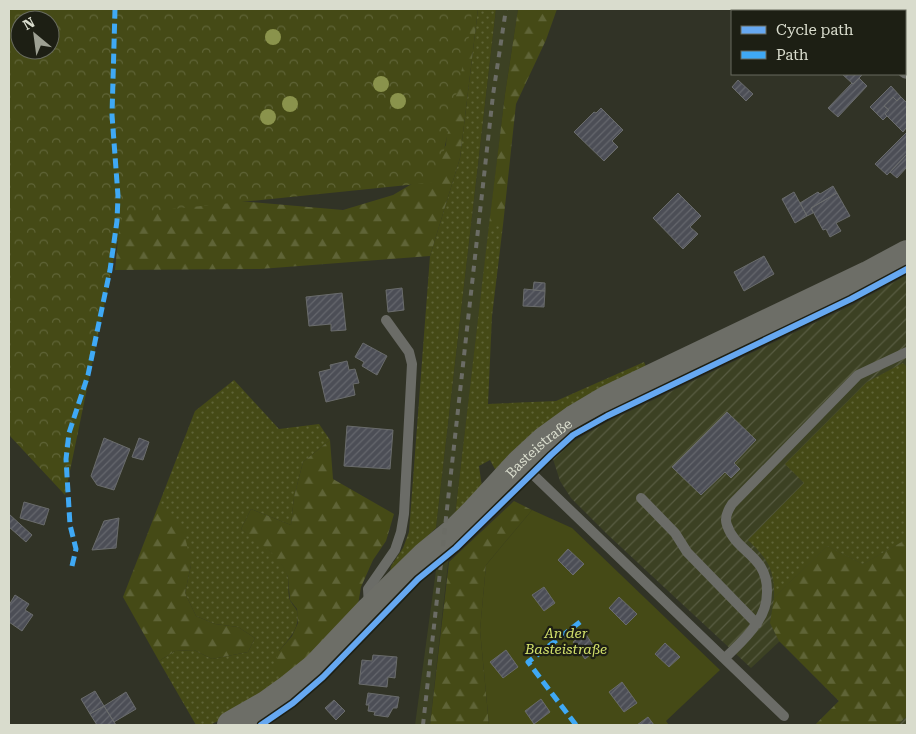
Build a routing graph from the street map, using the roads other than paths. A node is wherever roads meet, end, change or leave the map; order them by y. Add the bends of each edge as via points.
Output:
1 (907, 254) edge
2 (386, 320) dead end
3 (907, 352) edge
4 (520, 463) junction
5 (641, 498) dead end
6 (370, 610) junction
7 (757, 624) junction
8 (725, 658) junction
9 (784, 716) dead end
10 (231, 725) edge

1 - 4 main road, Basteistraße via 606,400 545,440
2 - 6 lane via 408,352 412,364 404,514 395,550 368,589
3 - 7 lane via 858,375 732,504 727,513 726,524 732,535 764,572 767,598
4 - 6 main road, Basteistraße via 459,528 426,554
4 - 8 lane
5 - 7 lane via 675,533 687,552
6 - 10 main road, Basteistraße via 316,667 266,705
7 - 8 lane
8 - 9 lane

